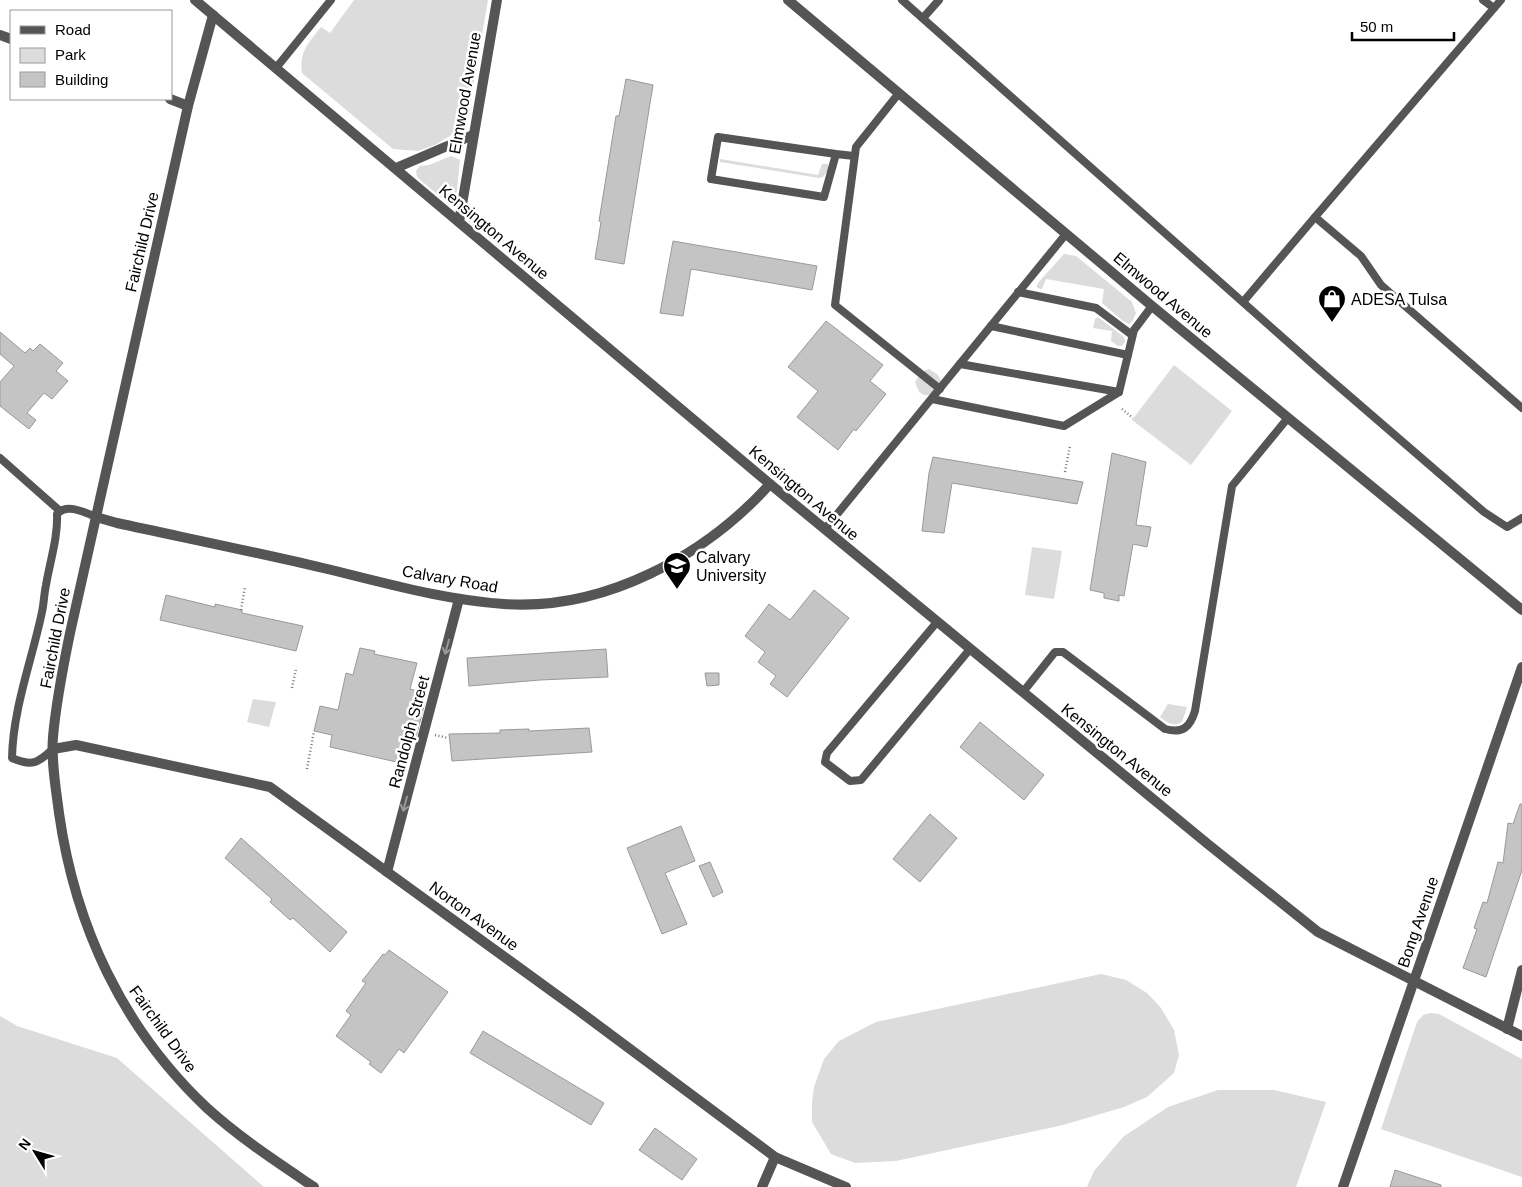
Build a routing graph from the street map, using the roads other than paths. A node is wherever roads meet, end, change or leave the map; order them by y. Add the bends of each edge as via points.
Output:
1 (195, 0) edge
2 (331, 0) edge
3 (497, 0) edge
4 (788, 0) edge
5 (902, 0) edge
6 (939, 0) edge
7 (1483, 0) edge
8 (1500, 0) edge
9 (1494, 8) junction
10 (213, 15) junction
11 (923, 18) junction
12 (276, 68) junction
13 (899, 93) junction
14 (172, 100) edge
15 (188, 106) junction
16 (473, 136) junction
17 (836, 154) junction
18 (854, 156) junction
19 (396, 168) junction
20 (1315, 217) junction
21 (459, 222) junction
22 (1066, 234) junction
23 (1018, 292) junction
24 (1243, 302) junction
25 (1152, 306) junction
26 (991, 326) junction
27 (1132, 335) junction
28 (1128, 355) junction
29 (960, 364) junction
30 (940, 389) junction
31 (1119, 392) junction
32 (932, 399) junction
33 (1522, 408) edge
34 (1287, 418) junction
35 (0, 458) edge
36 (770, 484) junction
37 (60, 510) junction
38 (96, 516) junction
39 (1522, 518) edge
40 (825, 529) junction
41 (459, 600) junction
42 (1522, 610) edge
43 (937, 622) junction
44 (970, 649) junction
45 (1522, 667) edge
46 (1023, 692) junction
47 (53, 748) junction
48 (386, 872) junction
49 (1522, 970) edge
50 (1414, 981) junction
51 (1507, 1029) junction
52 (1522, 1036) edge
53 (775, 1157) junction
54 (314, 1187) edge
55 (762, 1187) edge
56 (846, 1187) edge
57 (1343, 1187) edge

1 - 10 street, Kensington Avenue
2 - 12 lane
3 - 16 street, Elmwood Avenue
4 - 13 street, Elmwood Avenue
5 - 11 lane
6 - 11 lane
7 - 9 lane
8 - 9 lane
9 - 20 lane
10 - 12 street, Kensington Avenue
10 - 15 street, Fairchild Drive
11 - 24 lane
12 - 19 street, Kensington Avenue
13 - 18 lane via 856,147
13 - 22 street, Elmwood Avenue
14 - 15 street
15 - 38 street, Fairchild Drive
16 - 19 street
16 - 21 street, Elmwood Avenue
17 - 17 lane via 718,137 711,179 824,197
17 - 18 lane
18 - 30 lane via 835,305
19 - 21 street, Kensington Avenue
20 - 24 lane
20 - 33 lane via 1361,256 1382,285
21 - 36 street, Kensington Avenue
22 - 23 lane
22 - 25 street, Elmwood Avenue
23 - 26 lane
23 - 27 lane via 1096,308
24 - 39 lane via 1484,512 1507,527
25 - 27 lane
25 - 34 street, Elmwood Avenue
26 - 28 lane
26 - 29 lane
27 - 28 lane
28 - 31 lane
29 - 30 lane
29 - 31 lane
30 - 32 lane
31 - 32 lane via 1064,426
32 - 40 lane
34 - 42 street, Elmwood Avenue
34 - 46 lane via 1232,486 1195,711 1186,728 1165,729 1063,652 1055,652
35 - 37 lane
36 - 40 street, Kensington Avenue
36 - 41 street, Calvary Road via 754,502 686,555 626,584 541,604
37 - 38 lane via 72,508
37 - 47 lane via 42,612 22,693 12,758 34,763
38 - 41 street, Calvary Road
38 - 47 street, Fairchild Drive via 61,677
40 - 43 street, Kensington Avenue
41 -> 48 street, Randolph Street
43 - 44 street, Kensington Avenue
43 - 44 lane via 827,753 825,762 850,781 861,780
44 - 46 street, Kensington Avenue
45 - 50 street, Bong Avenue
46 - 50 street, Kensington Avenue via 1318,932
47 - 48 street, Norton Avenue via 76,745 270,787
47 - 54 street, Fairchild Drive via 58,805 70,869 89,933 110,981 169,1067 207,1107
48 - 53 street, Norton Avenue
49 - 51 street
50 - 51 street, Kensington Avenue
50 - 57 street, Bong Avenue
51 - 52 street, Kensington Avenue
53 - 55 street
53 - 56 street, Norton Avenue

